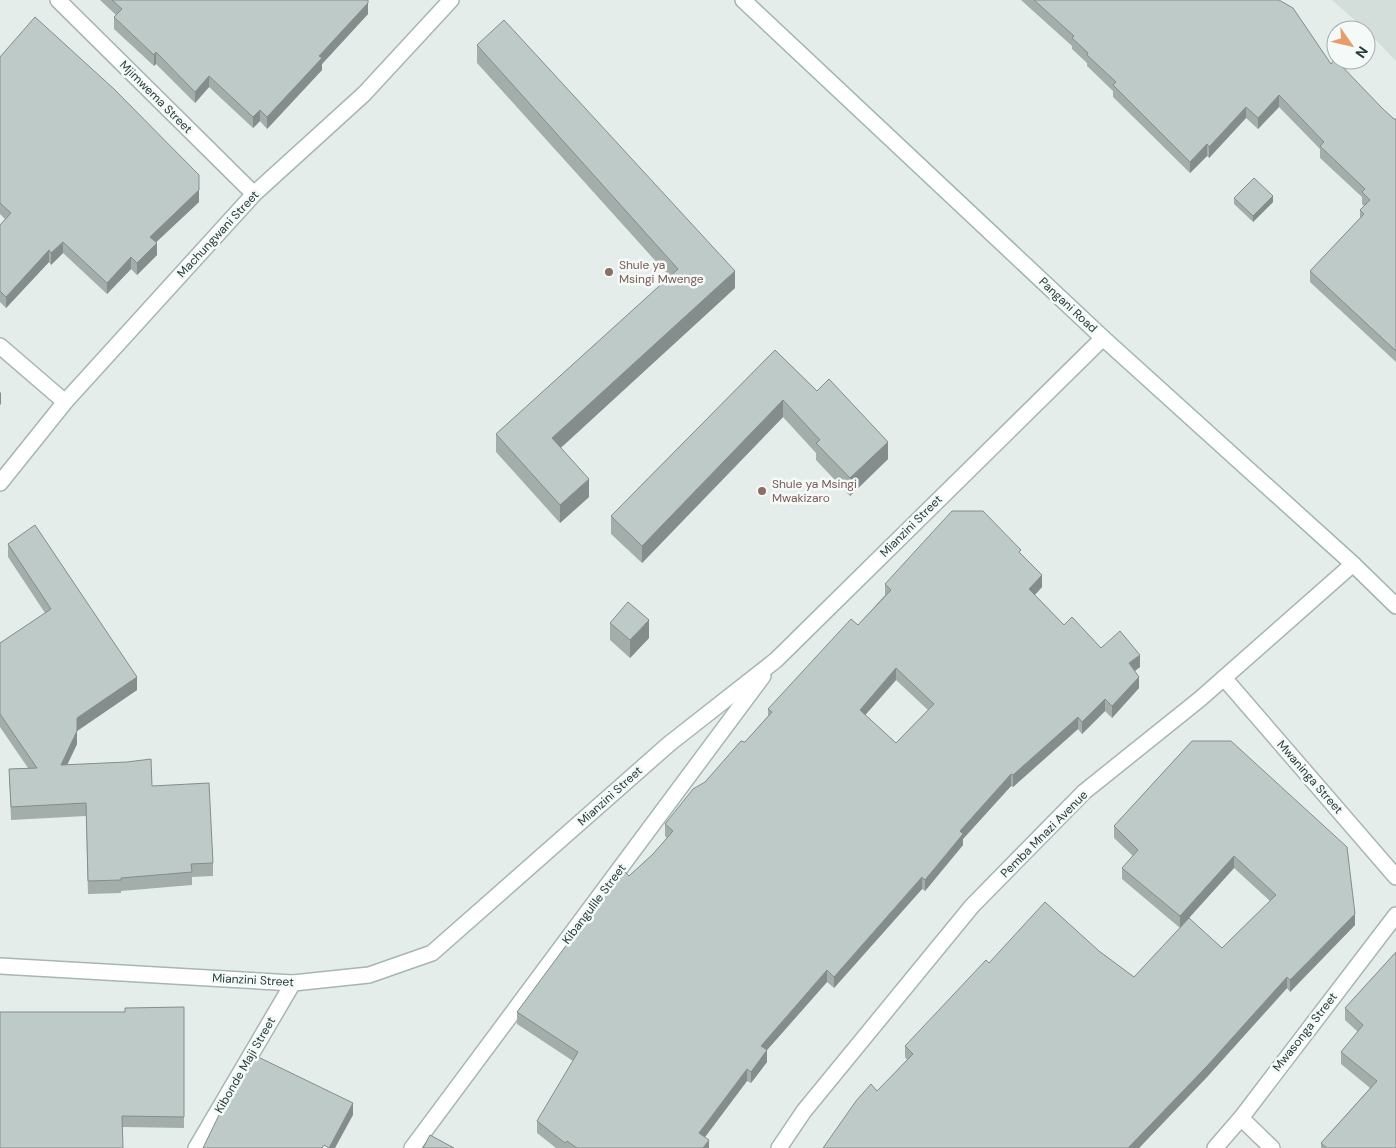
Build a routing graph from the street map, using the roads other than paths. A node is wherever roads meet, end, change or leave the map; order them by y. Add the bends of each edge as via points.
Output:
1 (58, 0) edge
2 (451, 0) edge
3 (743, 0) edge
4 (254, 194) junction
5 (1103, 338) junction
6 (0, 346) edge
7 (65, 402) junction
8 (0, 483) edge
9 (1353, 564) junction
10 (1396, 606) edge
11 (776, 660) junction
12 (1224, 678) junction
13 (1396, 877) edge
14 (1396, 915) edge
15 (0, 966) edge
16 (294, 983) junction
17 (1241, 1118) junction
18 (196, 1148) edge
19 (412, 1148) edge
20 (779, 1148) edge
21 (1214, 1148) edge
22 (1272, 1148) edge

1 - 4 street, Mjimwema Street
2 - 4 street, Machungwani Street via 364,94
3 - 5 street, Pangani Road
4 - 7 street, Machungwani Street
5 - 9 street, Pangani Road
5 - 11 street, Mianzini Street
6 - 7 street
7 - 8 street, Machungwani Street
9 - 10 street, Pangani Road
9 - 12 street, Pemba Mnazi Avenue
11 - 16 street, Mianzini Street via 669,744 432,952 369,975
11 - 19 street, Kibangulile Street
12 - 13 street, Mwaninga Street
12 - 20 street, Pemba Mnazi Avenue via 1084,792 972,906 804,1111
14 - 17 street, Mwasonga Street
15 - 16 street, Mianzini Street
16 - 18 street, Kibonde Maji Street
17 - 21 street, Mwasonga Street
17 - 22 street

